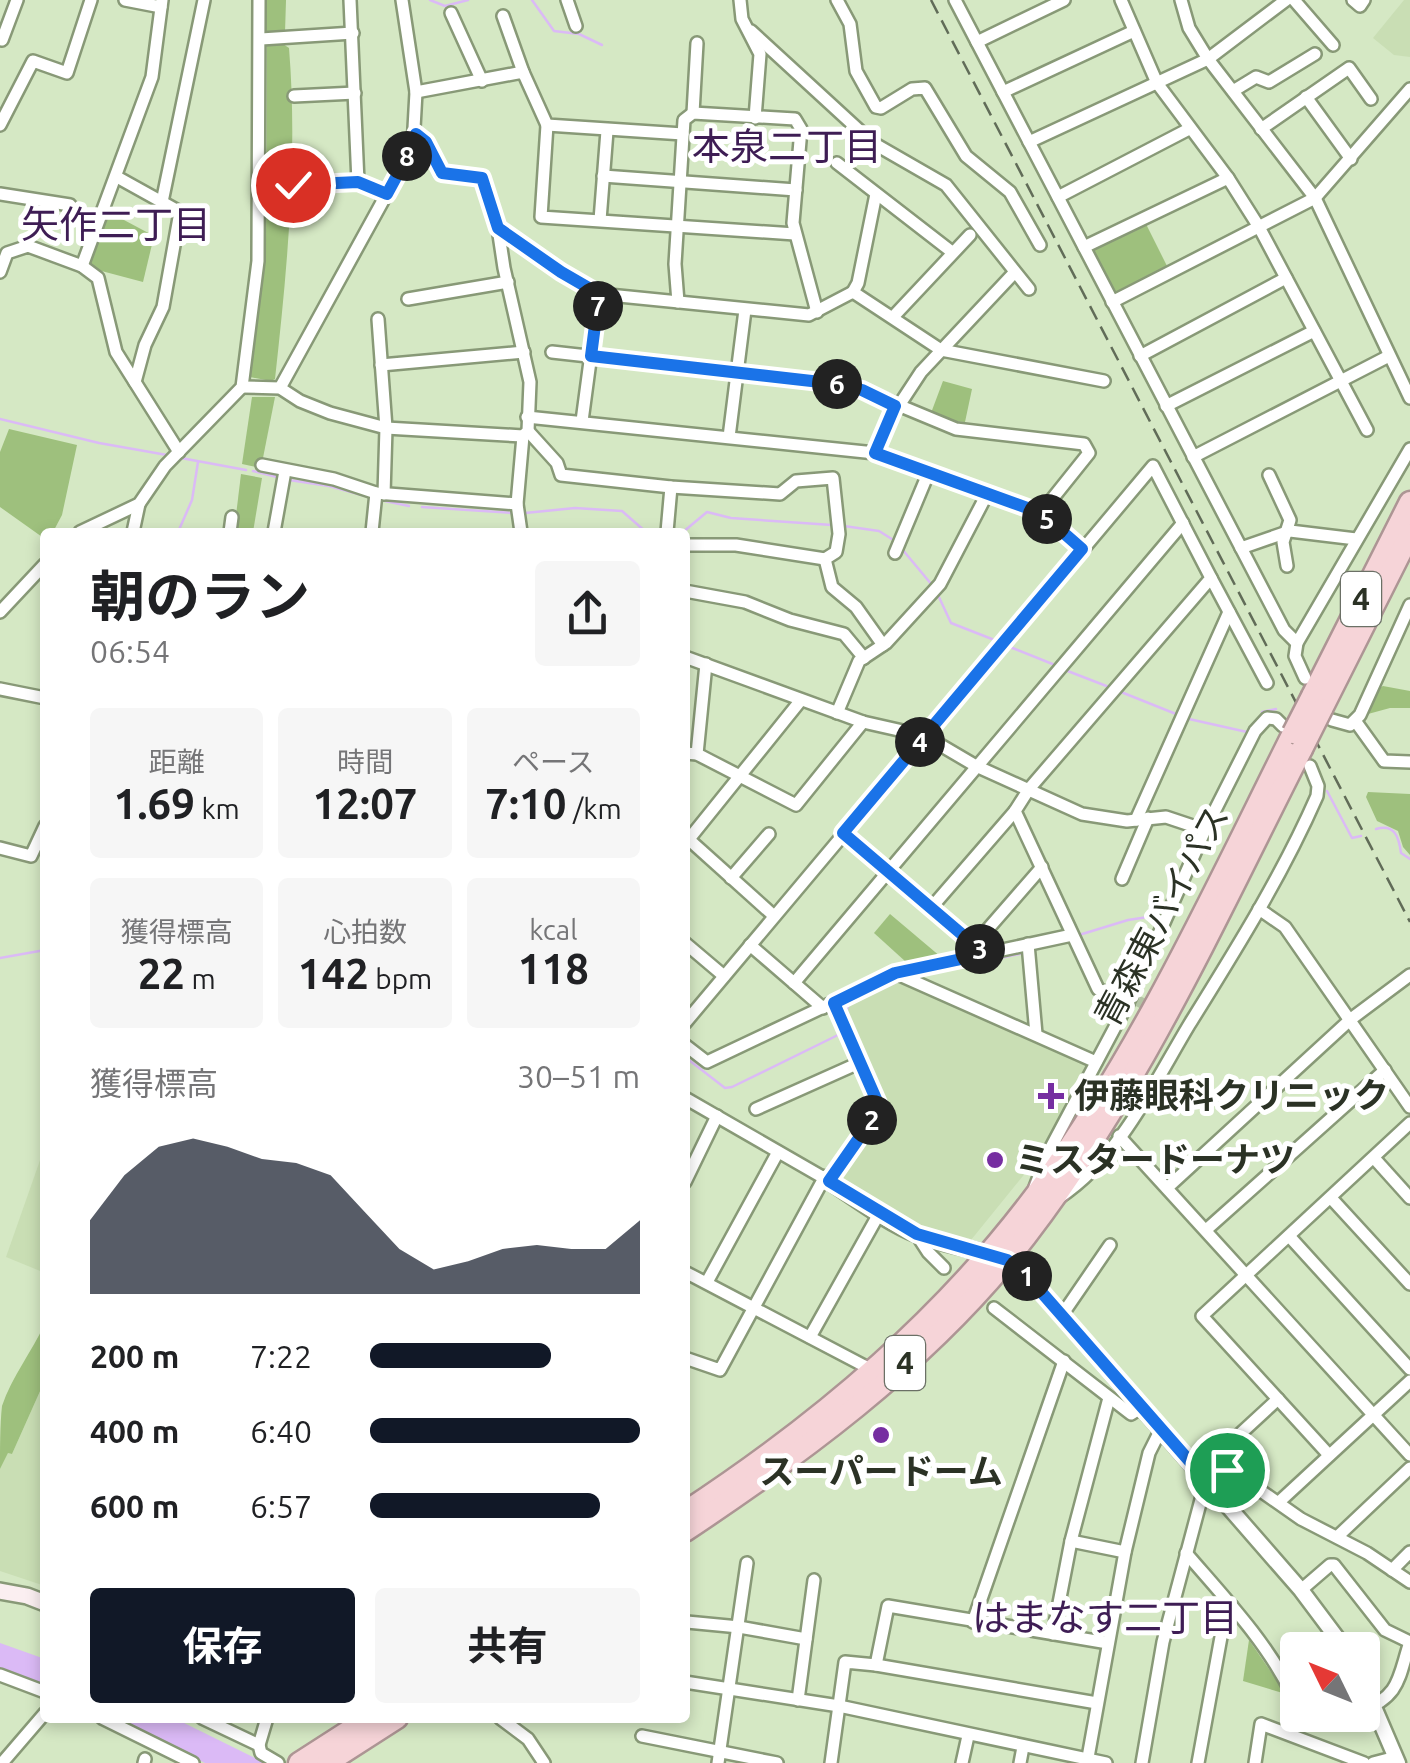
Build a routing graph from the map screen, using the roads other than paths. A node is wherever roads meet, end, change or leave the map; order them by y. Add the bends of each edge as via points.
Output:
1 (17, 0) edge
2 (92, 0) edge
3 (125, 0) edge
4 (204, 0) edge
5 (259, 0) edge
6 (350, 0) edge
7 (402, 0) edge
8 (567, 0) edge
9 (740, 0) edge
10 (836, 0) edge
11 (955, 0) edge
12 (1064, 0) edge
13 (1121, 0) edge
14 (1181, 0) edge
15 (1286, 0) edge
16 (1294, 0) edge
17 (1353, 0) edge
18 (1364, 0) edge
19 (162, 3) edge
20 (451, 13) dead end
21 (504, 16) dead end
22 (576, 26) dead end
23 (750, 31) junction
24 (1134, 31) junction
25 (353, 33) junction
26 (260, 39) junction
27 (2, 40) dead end
28 (977, 42) junction
29 (697, 43) dead end
30 (1333, 45) dead end
31 (1315, 54) dead end
32 (1208, 59) junction
33 (524, 72) junction
34 (482, 81) junction
35 (1156, 83) junction
36 (1410, 89) edge
37 (1233, 91) junction
38 (416, 92) junction
39 (1003, 92) junction
40 (355, 94) junction
41 (294, 96) dead end
42 (1306, 97) junction
43 (1371, 98) dead end
44 (693, 112) junction
45 (755, 118) junction
46 (547, 125) junction
47 (0, 126) edge
48 (1261, 128) junction
49 (1190, 129) junction
50 (607, 130) junction
51 (416, 134) junction
52 (683, 134) junction
53 (1029, 142) junction
54 (1351, 159) junction
55 (837, 163) dead end
56 (604, 176) junction
57 (117, 177) junction
58 (1228, 178) junction
59 (358, 182) junction
60 (679, 182) junction
61 (293, 185) dead end
62 (796, 190) junction
63 (0, 194) edge
64 (387, 194) junction
65 (876, 194) junction
66 (1058, 197) junction
67 (1315, 198) junction
68 (162, 202) junction
69 (70, 205) dead end
70 (600, 220) junction
71 (1259, 226) junction
72 (676, 227) junction
73 (498, 228) junction
74 (795, 234) junction
75 (970, 235) dead end
76 (1040, 245) dead end
77 (1084, 247) junction
78 (952, 252) junction
79 (82, 266) junction
80 (0, 272) edge
81 (1014, 273) junction
82 (1286, 278) junction
83 (508, 282) junction
84 (1029, 289) dead end
85 (853, 292) junction
86 (599, 294) junction
87 (408, 300) dead end
88 (678, 302) junction
89 (1112, 302) junction
90 (746, 310) junction
91 (818, 312) junction
92 (378, 318) dead end
93 (893, 318) junction
94 (1314, 331) junction
95 (941, 350) junction
96 (524, 352) junction
97 (552, 352) dead end
98 (591, 356) junction
99 (1140, 356) junction
100 (1389, 356) junction
101 (381, 364) junction
102 (736, 372) junction
103 (1104, 381) dead end
104 (1341, 381) junction
105 (135, 382) junction
106 (242, 386) junction
107 (280, 388) junction
108 (1410, 398) edge
109 (896, 406) junction
110 (1166, 406) junction
111 (528, 416) junction
112 (582, 421) junction
113 (386, 428) junction
114 (1367, 430) dead end
115 (526, 434) junction
116 (729, 437) junction
117 (1410, 449) edge
118 (180, 452) junction
119 (875, 453) junction
120 (1192, 457) junction
121 (1406, 463) edge
122 (262, 465) dead end
123 (285, 471) junction
124 (928, 474) junction
125 (1269, 474) dead end
126 (672, 488) junction
127 (380, 493) junction
128 (986, 496) junction
129 (1410, 502) edge
130 (138, 504) junction
131 (517, 504) junction
132 (1041, 513) junction
133 (232, 517) dead end
134 (1182, 523) junction
135 (88, 528) edge
136 (134, 528) edge
137 (231, 528) edge
138 (275, 528) edge
139 (373, 528) edge
140 (520, 528) edge
141 (667, 528) edge
142 (1285, 533) junction
143 (1410, 534) edge
144 (1356, 538) junction
145 (690, 545) edge
146 (1241, 548) junction
147 (1082, 549) junction
148 (896, 554) dead end
149 (824, 558) junction
150 (1287, 566) dead end
151 (40, 569) edge
152 (1212, 578) junction
153 (690, 592) edge
154 (1410, 604) edge
155 (0, 612) edge
156 (1230, 612) junction
157 (1298, 643) junction
158 (883, 645) junction
159 (864, 658) junction
160 (690, 659) edge
161 (706, 664) junction
162 (1267, 683) dead end
163 (0, 688) edge
164 (40, 697) edge
165 (801, 700) junction
166 (1318, 701) junction
167 (837, 713) junction
168 (863, 722) junction
169 (1356, 722) junction
170 (925, 736) junction
171 (1297, 743) junction
172 (691, 754) edge
173 (1410, 762) edge
174 (976, 766) junction
175 (740, 777) junction
176 (1029, 790) junction
177 (1015, 810) junction
178 (1142, 819) junction
179 (1206, 830) junction
180 (843, 833) junction
181 (770, 834) dead end
182 (690, 835) edge
183 (40, 837) edge
184 (690, 841) edge
185 (0, 848) edge
186 (1042, 867) junction
187 (888, 872) junction
188 (731, 878) junction
189 (1122, 879) dead end
190 (931, 908) junction
191 (1259, 909) junction
192 (774, 916) junction
193 (1072, 935) junction
194 (1028, 944) junction
195 (750, 945) junction
196 (690, 947) edge
197 (980, 949) junction
198 (895, 973) junction
199 (1410, 975) edge
200 (724, 976) junction
201 (794, 983) junction
202 (1132, 1000) junction
203 (828, 1005) junction
204 (690, 1017) edge
205 (1351, 1019) junction
206 (1036, 1034) junction
207 (690, 1049) edge
208 (861, 1062) junction
209 (1096, 1062) junction
210 (1385, 1070) junction
211 (690, 1101) edge
212 (1410, 1107) edge
213 (756, 1109) dead end
214 (717, 1116) junction
215 (1410, 1123) edge
216 (1119, 1136) junction
217 (778, 1152) junction
218 (1374, 1158) junction
219 (690, 1172) edge
220 (826, 1180) junction
221 (1168, 1188) junction
222 (1332, 1198) junction
223 (1410, 1198) edge
224 (1043, 1199) junction
225 (880, 1212) junction
226 (1206, 1230) junction
227 (917, 1234) junction
228 (1289, 1236) junction
229 (1110, 1245) dead end
230 (997, 1256) junction
231 (944, 1268) dead end
232 (690, 1274) edge
233 (1246, 1276) junction
234 (707, 1282) junction
235 (1410, 1284) edge
236 (754, 1306) junction
237 (994, 1308) dead end
238 (1062, 1314) junction
239 (810, 1337) junction
240 (690, 1360) edge
241 (1064, 1361) junction
242 (1410, 1369) edge
243 (874, 1371) junction
244 (1410, 1381) edge
245 (1108, 1398) junction
246 (1278, 1399) junction
247 (1142, 1407) junction
248 (1374, 1414) junction
249 (1161, 1429) junction
250 (1329, 1455) junction
251 (1410, 1455) edge
252 (1214, 1458) junction
253 (1410, 1468) edge
254 (1202, 1476) junction
255 (1280, 1502) junction
256 (690, 1509) edge
257 (690, 1528) edge
258 (1337, 1537) junction
259 (1071, 1541) junction
260 (1124, 1552) junction
261 (1410, 1552) edge
262 (1186, 1553) junction
263 (747, 1562) dead end
264 (1392, 1570) junction
265 (814, 1580) dead end
266 (1410, 1582) edge
267 (1300, 1590) junction
268 (0, 1591) edge
269 (40, 1601) edge
270 (1232, 1606) junction
271 (690, 1622) edge
272 (974, 1622) junction
273 (739, 1626) junction
274 (1332, 1632) edge
275 (1053, 1634) junction
276 (806, 1640) junction
277 (1108, 1642) junction
278 (876, 1665) junction
279 (1280, 1672) edge
280 (0, 1675) edge
281 (690, 1683) edge
282 (731, 1689) junction
283 (40, 1690) edge
284 (798, 1700) junction
285 (1097, 1703) junction
286 (1380, 1704) edge
287 (840, 1706) junction
288 (40, 1719) edge
289 (112, 1723) edge
290 (213, 1723) edge
291 (266, 1723) edge
292 (361, 1723) edge
293 (389, 1723) edge
294 (507, 1723) edge
295 (1380, 1728) edge
296 (642, 1736) dead end
297 (968, 1736) junction
298 (259, 1745) junction
299 (1023, 1747) junction
300 (719, 1757) edge
301 (1397, 1760) edge
302 (1088, 1761) edge
303 (762, 1762) edge
304 (2, 1763) edge
305 (193, 1763) edge
306 (278, 1763) edge
307 (299, 1763) edge
308 (327, 1763) edge
309 (544, 1763) edge
310 (777, 1763) edge
311 (831, 1763) edge
312 (962, 1763) edge
313 (1020, 1763) edge
314 (1106, 1763) edge
315 (1142, 1763) edge
316 (1198, 1763) edge
317 (1256, 1763) edge
318 (1364, 1763) edge
319 (1374, 1763) edge

1 - 27 street
2 - 47 street via 67,72 33,61
3 - 19 street
4 - 68 street
5 - 26 street
6 - 25 street
7 - 38 street
8 - 22 street
9 - 23 street
10 - 76 street via 850,24 856,71 876,107 926,88 966,156 1010,192
11 - 28 street
12 - 28 street
13 - 24 street
14 - 32 street
15 - 32 street
16 - 30 street
17 - 18 street via 1360,6
19 - 57 street via 156,62
20 - 34 street
21 - 33 street
23 - 45 street via 760,54
23 - 81 street via 872,143 946,184
24 - 35 street
24 - 39 street
25 - 26 street
25 - 40 street
26 - 106 street via 258,261
28 - 39 street
29 - 44 street
31 - 37 street via 1269,82 1256,78
32 - 35 street
32 - 37 street
33 - 34 street
33 - 46 street
34 - 38 street
35 - 49 street
35 - 53 street
36 - 54 street
37 - 48 street
38 - 51 street
39 - 53 street
40 - 41 street
40 - 59 street
42 - 43 street via 1349,68
42 - 48 street
42 - 54 street
44 - 45 street
44 - 52 street
45 - 62 street via 795,119 801,129
46 - 50 street
46 - 70 street via 541,217
48 - 67 street
49 - 58 street
49 - 66 street
50 - 52 street
50 - 56 street
51 - 64 street
51 - 73 street via 442,173 482,178
52 - 60 street
53 - 66 street
54 - 67 street
55 - 65 street
56 - 60 street
56 - 70 street
57 - 68 street
57 - 79 street
58 - 71 street
58 - 77 street
59 - 61 street
59 - 64 street
60 - 62 street
60 - 72 street
62 - 74 street
63 - 69 street
64 - 107 street
65 - 78 street
65 - 85 street
66 - 77 street
67 - 71 street
67 - 100 street
68 - 105 street via 180,212 163,307
70 - 72 street
71 - 82 street
71 - 89 street
72 - 74 street
72 - 88 street
73 - 83 street
73 - 86 street
74 - 91 street
75 - 78 street
77 - 89 street
78 - 93 street
79 - 80 street via 28,246 6,253
79 - 105 street via 98,278 111,340
81 - 84 street
81 - 95 street
82 - 94 street
82 - 99 street
83 - 87 street
83 - 96 street
85 - 91 street
85 - 93 street
86 - 88 street
86 - 98 street
88 - 90 street
89 - 99 street
90 - 91 street
90 - 102 street
92 - 101 street
93 - 95 street
94 - 104 street
94 - 110 street
95 - 103 street
95 - 109 street
96 - 101 street
96 - 111 street
97 - 98 street
98 - 102 street
98 - 112 street
99 - 110 street
100 - 104 street
100 - 108 street
101 - 113 street
102 - 109 street via 838,384
102 - 116 street
104 - 114 street
104 - 120 street
105 - 118 street
106 - 107 street
106 - 118 street
107 - 113 street via 315,407
109 - 119 street
109 - 132 street via 956,429 1084,444 1089,453
110 - 120 street
111 - 112 street
111 - 115 street
112 - 116 street
113 - 115 street
113 - 127 street
115 - 126 street via 557,463 561,476
115 - 131 street
116 - 119 street
117 - 121 street
118 - 130 street
119 - 124 street
120 - 146 street
121 - 144 street
122 - 123 street
123 - 127 street
123 - 138 street
124 - 128 street
124 - 148 street
125 - 142 street via 1290,520
126 - 141 street
126 - 149 street via 780,494 796,481 833,478 839,534 836,552
127 - 131 street
127 - 139 street
128 - 132 street
128 - 158 street via 940,584
129 - 166 highway, 青森東バイパス / 4
130 - 135 street
130 - 136 street
131 - 140 street
132 - 147 street
133 - 137 street
134 - 147 street via 1153,466
134 - 152 street
134 - 174 street
142 - 144 street
142 - 146 street
142 - 150 street
143 - 166 highway, 青森東バイパス / 4
144 - 157 street
145 - 149 street
146 - 157 street via 1284,630
147 - 170 street
149 - 158 street via 832,587
151 - 155 street
152 - 156 street
152 - 176 street
153 - 159 street via 844,634
154 - 169 street
156 - 162 street
156 - 178 street
157 - 166 street via 1295,656
158 - 159 street
159 - 167 street
160 - 161 street
161 - 165 street
161 - 172 street
163 - 164 street
165 - 167 street
165 - 175 street
166 - 169 street via 1346,725
166 - 171 highway, 青森東バイパス / 4, bridge
167 - 168 street
168 - 170 street
168 - 175 street via 796,805
169 - 173 street via 1384,761
170 - 174 street
170 - 180 street
171 - 179 street via 1276,719 1254,730
171 - 191 street via 1317,796
171 - 224 highway, 青森東バイパス / 4
172 - 175 street
174 - 176 street
174 - 187 street
175 - 182 street
176 - 177 street
176 - 178 street via 1104,820
177 - 186 street
177 - 190 street
178 - 179 street via 1166,817
178 - 189 street
179 - 202 street
180 - 187 street
180 - 192 street
181 - 188 street
183 - 185 street via 31,856
184 - 188 street
186 - 193 street
186 - 197 street
187 - 190 street
187 - 201 street
188 - 192 street
190 - 197 street
191 - 205 street via 1285,927
191 - 216 street
192 - 195 street
193 - 194 street
193 - 202 street via 1098,988
194 - 197 street
194 - 206 street
195 - 200 street
195 - 201 street
196 - 200 street
197 - 198 street
198 - 203 street
198 - 206 street
199 - 205 street
200 - 204 street
201 - 203 street
202 - 209 street
203 - 207 street via 707,1062
203 - 208 street
205 - 210 street
205 - 221 street
206 - 209 street
208 - 213 street
208 - 220 street via 880,1108
209 - 224 street via 1042,1164
210 - 212 street
210 - 226 street
211 - 214 street
214 - 217 street
214 - 219 street
215 - 218 street
216 - 221 street
216 - 224 street via 1090,1176
217 - 220 street
217 - 234 street
218 - 222 street
218 - 223 street
220 - 225 street
220 - 236 street
221 - 226 street
222 - 228 street
222 - 235 street
224 - 230 highway, 青森東バイパス / 4
225 - 227 street
225 - 239 street
226 - 233 street
227 - 230 street
227 - 231 street
228 - 233 street
228 - 242 street
229 - 238 street
230 - 238 street via 1022,1270
230 - 243 highway, 青森東バイパス / 4
230 - 257 highway, 青森東バイパス / 4 via 956,1315 893,1374
232 - 234 street
233 - 246 street via 1202,1316
233 - 248 street
234 - 236 street
236 - 239 street
236 - 240 street via 720,1370
237 - 241 street
238 - 247 street
239 - 243 street
241 - 245 street
241 - 272 street
243 - 256 highway, 青森東バイパス / 4
244 - 248 street
245 - 247 street via 1131,1414
245 - 259 street
246 - 250 street
246 - 252 street
247 - 249 street
248 - 250 street
248 - 251 street
249 - 254 street
249 - 260 street
250 - 255 street
252 - 254 street
252 - 255 street
253 - 258 street
254 - 262 street
254 - 267 street
255 - 258 street
258 - 264 street
259 - 260 street
259 - 275 street
260 - 277 street
261 - 264 street
262 - 270 street
262 - 315 street
263 - 273 street
264 - 266 street
265 - 276 street
267 - 274 street
267 - 286 street via 1334,1565 1385,1630 1410,1642 1396,1685
268 - 269 main road
270 - 279 street
270 - 316 street
271 - 273 street
272 - 275 street
272 - 278 street via 888,1606
273 - 276 street
273 - 282 street
275 - 277 street
276 - 284 street
277 - 285 street
278 - 285 street
278 - 287 street via 845,1662
280 - 283 street
281 - 282 street
282 - 284 street
282 - 300 street
284 - 287 street
285 - 302 street
287 - 297 street
287 - 311 street
288 - 304 street
289 - 305 street
290 - 298 street
291 - 298 street
292 - 307 highway
293 - 308 highway
294 - 309 street
295 - 301 street
296 - 300 street
297 - 299 street
297 - 312 street
298 - 306 street
299 - 302 street
299 - 313 street
300 - 303 street
301 - 319 street
302 - 314 street
303 - 310 street
317 - 318 street via 1261,1724

